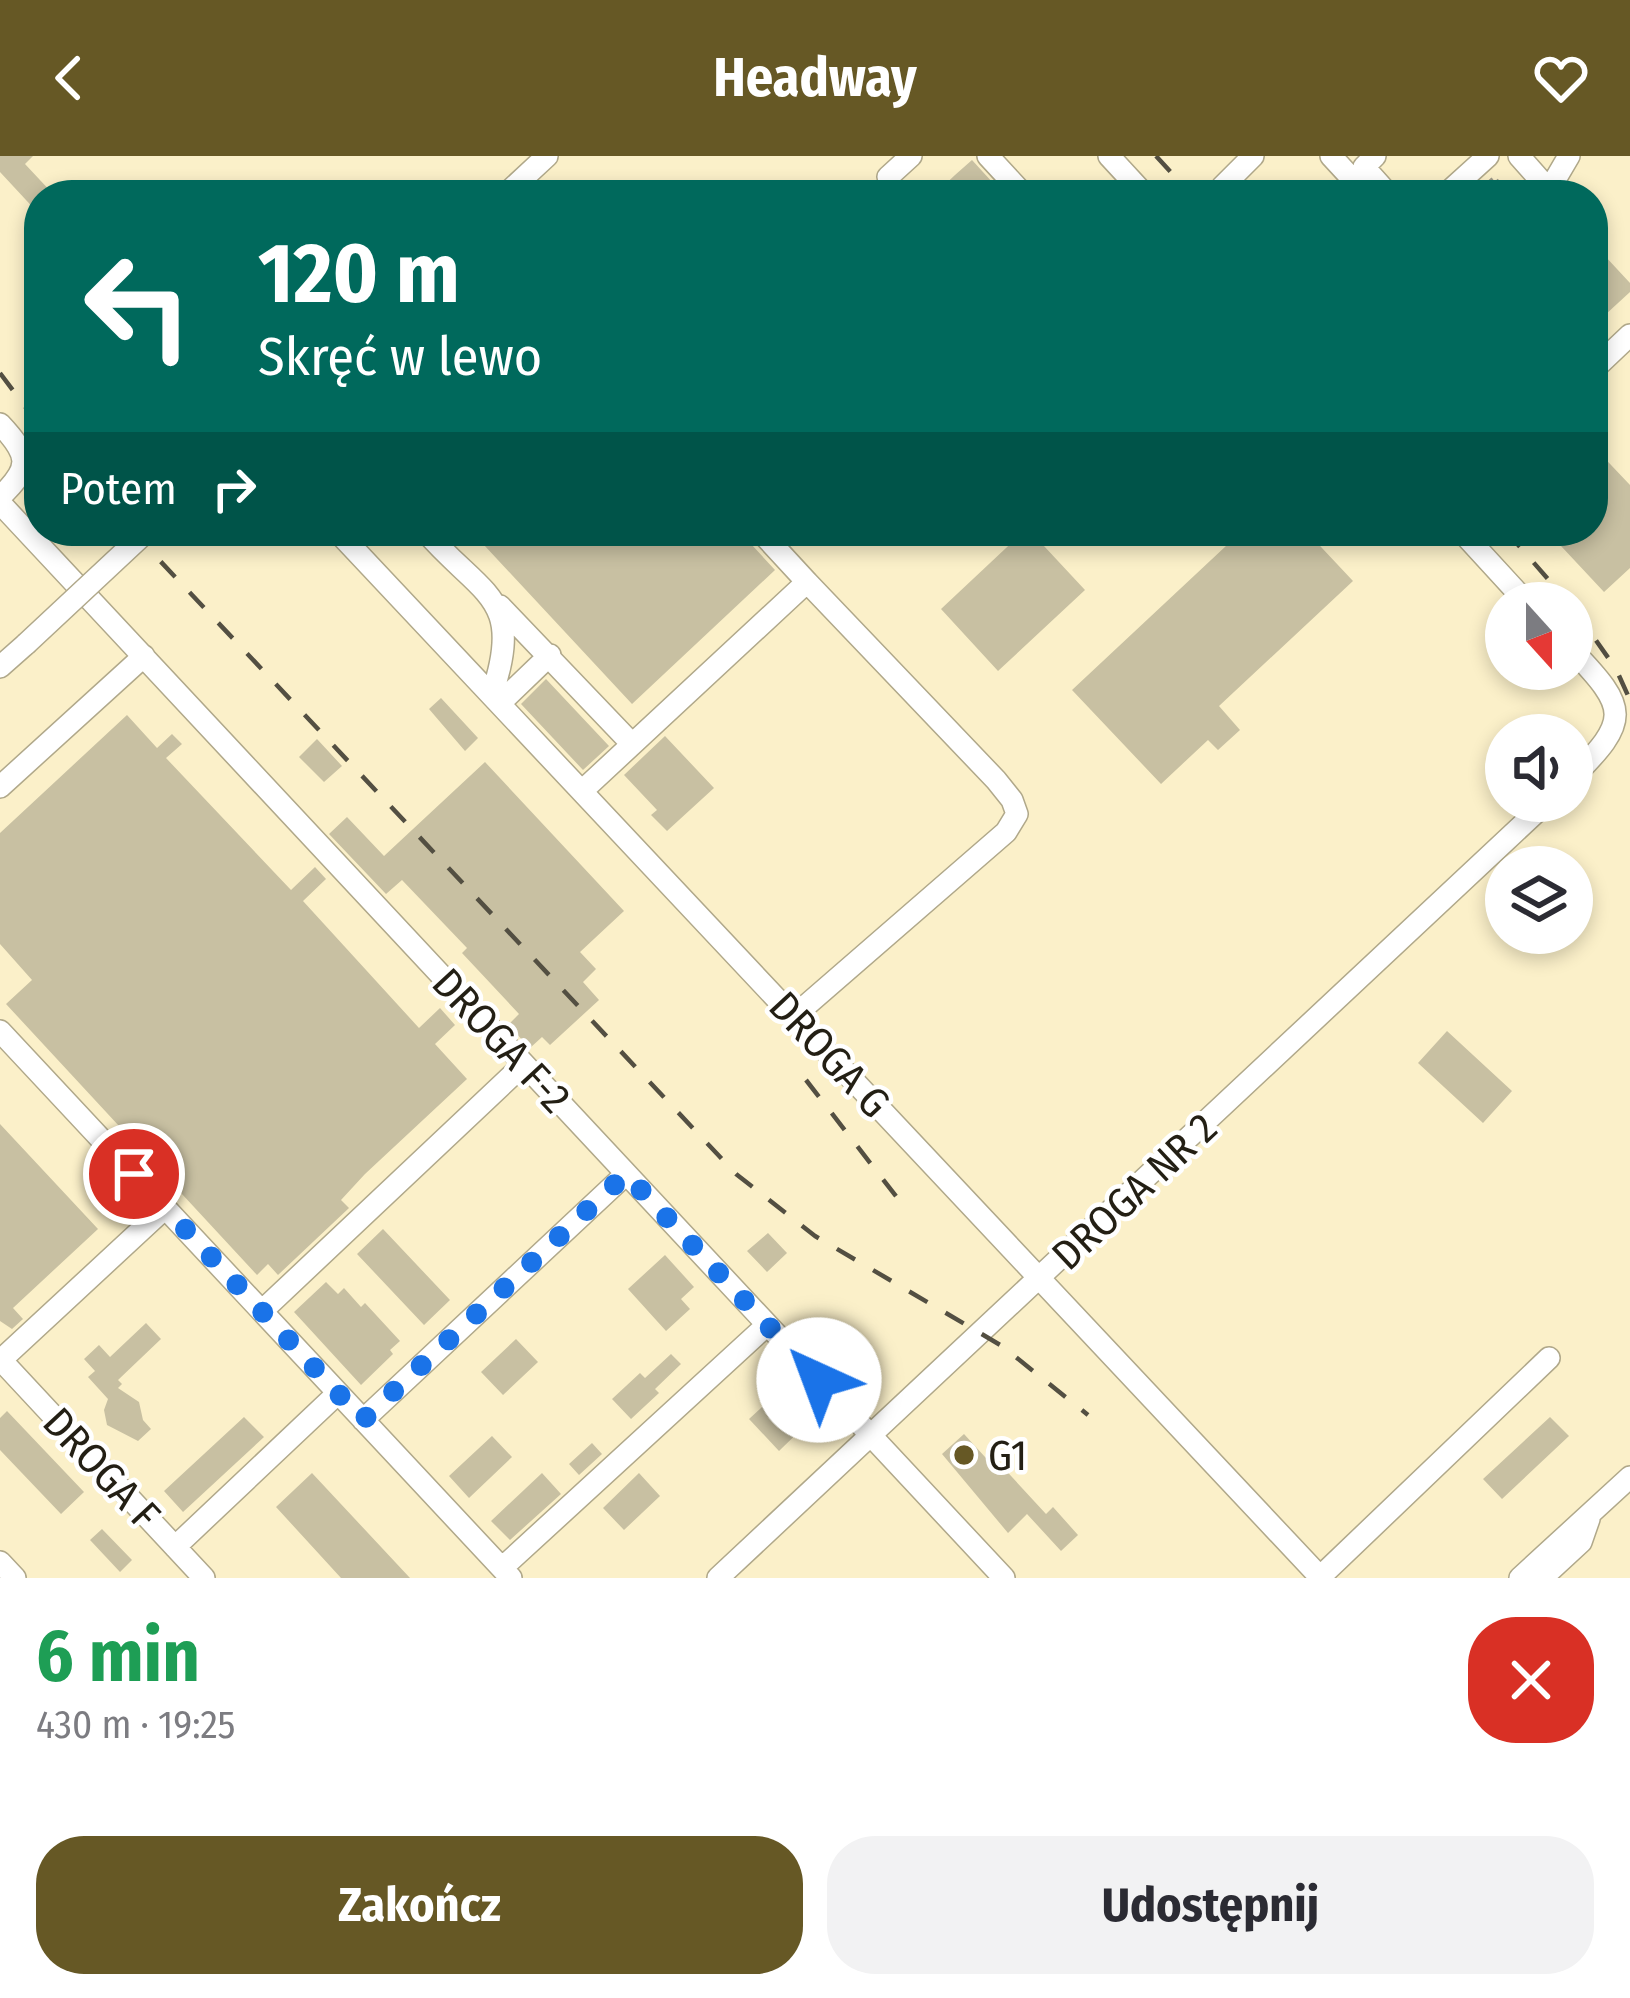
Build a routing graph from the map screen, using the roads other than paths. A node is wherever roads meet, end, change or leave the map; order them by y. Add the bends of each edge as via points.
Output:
1 (547, 156) edge
2 (911, 156) edge
3 (988, 156) edge
4 (1109, 156) edge
5 (1253, 156) edge
6 (1331, 156) edge
7 (1488, 156) edge
8 (1519, 156) edge
9 (888, 177) dead end
10 (522, 180) edge
11 (1010, 180) edge
12 (1131, 180) edge
13 (1226, 180) edge
14 (1353, 180) edge
15 (1462, 180) edge
16 (1537, 180) edge
17 (1630, 335) edge
18 (1608, 356) edge
19 (0, 424) edge
20 (0, 500) edge
21 (24, 526) edge
22 (42, 546) edge
23 (131, 546) edge
24 (350, 546) edge
25 (440, 546) edge
26 (774, 546) edge
27 (1475, 546) edge
28 (807, 582) junction
29 (1508, 582) edge
30 (498, 604) junction
31 (550, 655) junction
32 (143, 656) junction
33 (0, 668) edge
34 (1593, 672) edge
35 (496, 699) junction
36 (632, 744) junction
37 (1593, 756) edge
38 (0, 787) edge
39 (582, 791) junction
40 (1526, 822) edge
41 (794, 1016) junction
42 (3, 1042) edge
43 (524, 1064) junction
44 (626, 1174) junction
45 (165, 1208) junction
46 (1040, 1279) junction
47 (262, 1311) junction
48 (767, 1324) junction
49 (1549, 1358) dead end
50 (0, 1359) edge
51 (338, 1394) junction
52 (363, 1420) junction
53 (870, 1435) junction
54 (1630, 1477) edge
55 (1592, 1512) junction
56 (175, 1547) junction
57 (0, 1562) edge
58 (506, 1573) edge
59 (1320, 1577) edge
60 (15, 1578) edge
61 (204, 1578) edge
62 (718, 1578) edge
63 (1004, 1578) edge
64 (1520, 1578) edge
65 (1542, 1578) edge

1 - 10 lane
2 - 9 lane
3 - 11 lane
4 - 12 lane
5 - 13 lane
6 - 14 lane
7 - 15 lane
8 - 16 lane
17 - 18 lane
19 - 20 lane via 24,462
20 - 21 lane, DROGA F-2
22 - 32 lane, DROGA F-2
23 - 33 lane, bridge
24 - 35 lane, DROGA G
25 - 30 lane
26 - 28 lane
27 - 29 lane
28 - 36 lane
28 - 41 lane via 996,780 1016,814 1006,832
30 - 31 lane
30 - 35 lane via 505,657
31 - 35 lane
31 - 36 lane
32 - 38 lane
32 - 43 lane, DROGA F-2
34 - 37 lane via 1617,712 1610,739
35 - 39 lane, DROGA G
36 - 39 lane
39 - 41 lane, DROGA G
40 - 46 lane, DROGA NR 2
41 - 46 lane, DROGA G
42 - 45 lane
43 - 44 lane, DROGA F-2
43 - 47 lane
44 - 48 lane, DROGA F-2
44 - 52 lane
45 - 47 lane
45 - 50 lane
46 - 53 lane, DROGA NR 2
46 - 59 lane, DROGA G
47 - 51 lane
48 - 53 lane, DROGA F-2
48 - 58 lane
49 - 59 lane
50 - 56 lane, DROGA F
51 - 52 lane
51 - 56 lane
52 - 58 lane
53 - 62 lane, DROGA NR 2
53 - 63 lane, DROGA F-2
54 - 55 lane
55 - 64 lane
55 - 65 lane via 1581,1542
56 - 61 lane, DROGA F
57 - 60 lane

